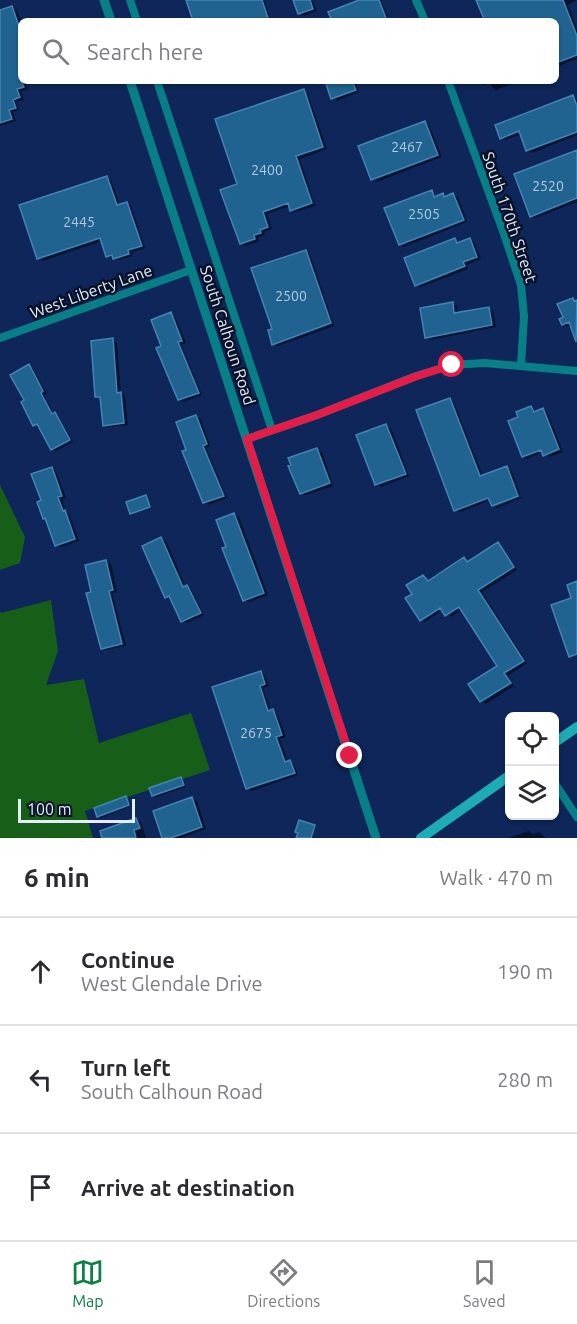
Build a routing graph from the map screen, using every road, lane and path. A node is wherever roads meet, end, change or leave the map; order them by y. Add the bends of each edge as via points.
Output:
1 (104, 0) edge
2 (130, 0) edge
3 (416, 0) edge
4 (110, 18) edge
5 (136, 18) edge
6 (424, 18) edge
7 (131, 84) edge
8 (158, 84) edge
9 (449, 84) edge
10 (191, 270) junction
11 (0, 338) edge
12 (521, 366) junction
13 (577, 371) edge
14 (272, 430) junction
15 (247, 439) junction
16 (577, 728) edge
17 (559, 740) edge
18 (505, 779) edge
19 (559, 788) edge
20 (577, 817) edge
21 (376, 838) edge
22 (421, 838) edge

1 - 4 street
2 - 5 street
3 - 6 street
7 - 10 street, South Calhoun Road
8 - 14 street
9 - 12 street, South 170th Street via 518,274 524,316
10 - 11 street, West Liberty Lane
10 - 15 street, South Calhoun Road
12 - 13 street
12 - 14 street via 461,364 440,368
14 - 15 street
15 - 21 street, South Calhoun Road
16 - 17 main road
18 - 22 main road
19 - 20 street

